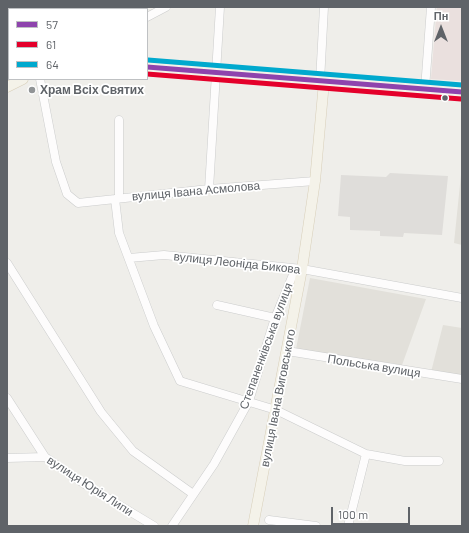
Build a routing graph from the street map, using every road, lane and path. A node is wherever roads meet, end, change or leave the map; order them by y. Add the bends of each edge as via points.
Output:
1 (166, 7) edge
2 (220, 7) edge
3 (324, 7) edge
4 (431, 7) edge
5 (148, 16) edge
6 (148, 67) edge
7 (216, 73) junction
8 (21, 80) edge
9 (40, 80) edge
10 (322, 81) junction
11 (7, 87) edge
12 (425, 89) junction
13 (462, 92) edge
14 (119, 120) dead end
15 (315, 181) junction
16 (209, 189) junction
17 (117, 199) junction
18 (129, 258) junction
19 (7, 263) edge
20 (302, 269) junction
21 (462, 298) edge
22 (217, 305) dead end
23 (274, 318) junction
24 (287, 351) junction
25 (462, 379) edge
26 (7, 398) edge
27 (249, 401) junction
28 (276, 410) junction
29 (366, 454) junction
30 (44, 457) junction
31 (7, 458) edge
32 (439, 461) dead end
33 (193, 494) junction
34 (269, 520) dead end
35 (154, 526) edge
36 (172, 526) edge
37 (253, 526) edge
38 (316, 526) edge
39 (348, 526) edge

1 - 5 street
2 - 7 street
3 - 10 street, Степаненківська вулиця
4 - 12 street
6 - 7 main road
7 - 10 main road
7 - 16 street
8 - 11 main road
9 - 17 street, вулиця Івана Асмолова via 56,162 68,194 78,203
10 - 12 main road
10 - 15 main road, Степаненківська вулиця
12 - 13 main road
14 - 17 street
15 - 16 street, вулиця Івана Асмолова
15 - 20 main road, Степаненківська вулиця
16 - 17 street, вулиця Івана Асмолова
17 - 18 street via 119,233
18 - 20 street, вулиця Леоніда Бикова via 164,255
18 - 27 street via 154,326 180,381
19 - 33 street via 105,417 133,451
20 - 21 street, вулиця Леоніда Бикова
20 - 23 street, Степаненківська вулиця via 292,277
20 - 24 main road, вулиця Івана Виговського
22 - 23 street
23 - 27 street, Степаненківська вулиця
24 - 25 street, Польська вулиця
24 - 28 main road, вулиця Івана Виговського
26 - 30 street, вулиця Юрія Липи
27 - 28 street
27 - 33 street, Степаненківська вулиця via 214,464
28 - 29 street
28 - 37 main road, вулиця Івана Виговського
29 - 32 street via 405,461
29 - 39 street
30 - 31 street
30 - 35 street, вулиця Юрія Липи
33 - 36 street, Степаненківська вулиця
34 - 38 street

